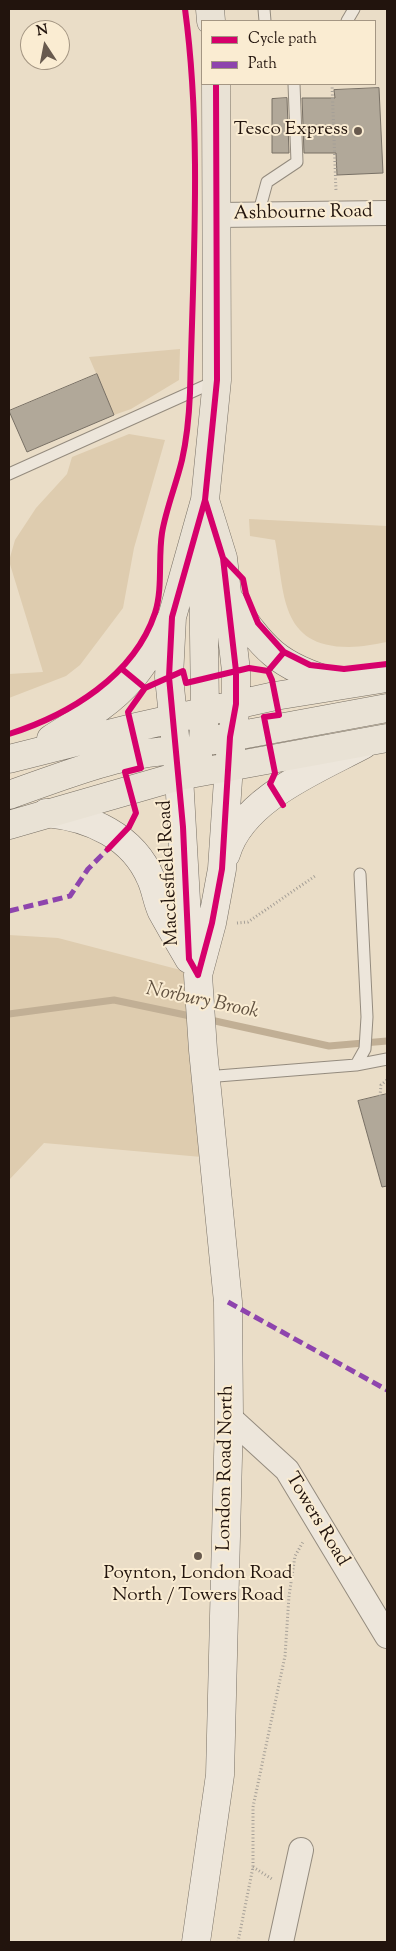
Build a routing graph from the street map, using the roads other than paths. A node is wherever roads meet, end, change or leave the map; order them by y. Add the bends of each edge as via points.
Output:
1 (354, 9) edge
2 (348, 20) edge
3 (216, 85) edge
4 (294, 85) edge
5 (387, 213) edge
6 (218, 215) junction
7 (258, 215) junction
8 (217, 380) junction
9 (9, 474) edge
10 (208, 512) junction
11 (228, 598) junction
12 (172, 616) junction
13 (387, 678) edge
14 (342, 684) junction
15 (236, 704) junction
16 (387, 708) edge
17 (205, 711) junction
18 (172, 719) junction
19 (230, 737) junction
20 (379, 739) edge
21 (189, 754) junction
22 (20, 755) edge
23 (229, 765) junction
24 (9, 795) edge
25 (46, 814) junction
26 (9, 824) edge
27 (222, 869) junction
28 (360, 874) dead end
29 (195, 976) junction
30 (387, 1059) edge
31 (204, 1063) junction
32 (356, 1065) junction
33 (229, 1417) junction
34 (387, 1636) edge
35 (301, 1850) dead end
36 (196, 1942) edge
37 (281, 1942) edge

1 - 2 lane
3 - 6 highway, Macclesfield Road
4 - 7 lane via 297,162 267,182
5 - 7 street, Ashbourne Road
6 - 7 street, Ashbourne Road
6 - 8 highway, Macclesfield Road
8 - 9 lane
8 - 10 highway, Macclesfield Road
10 - 11 highway, Macclesfield Road via 223,558
10 - 12 highway, Macclesfield Road
10 - 17 highway via 203,557
11 - 14 highway via 278,659 313,676
11 - 15 highway, Macclesfield Road
12 - 18 highway, Macclesfield Road via 169,677
12 - 22 highway via 133,678 123,688 88,716
13 - 14 highway
14 - 15 highway
15 - 17 highway
15 - 19 highway, Macclesfield Road
16 - 19 highway
17 - 18 highway
17 - 21 highway
18 - 21 highway, Macclesfield Road
18 - 22 highway
19 - 21 highway
19 - 23 highway, Macclesfield Road
20 - 23 highway
20 - 27 main road via 276,793 244,821 230,842
21 - 23 highway
21 - 24 highway via 138,755
21 - 25 highway
21 - 29 main road, Macclesfield Road
23 - 27 main road, Macclesfield Road
25 - 26 highway
25 - 29 main road via 64,815 101,826 131,848 151,879 162,910
27 - 29 main road, Macclesfield Road via 212,923
28 - 32 lane via 366,1017 365,1049
29 - 31 main road, London Road North
30 - 32 lane
31 - 32 lane
31 - 33 main road, London Road North via 228,1302
33 - 34 street, Towers Road via 288,1470
33 - 36 main road, London Road North via 220,1775
35 - 37 street

